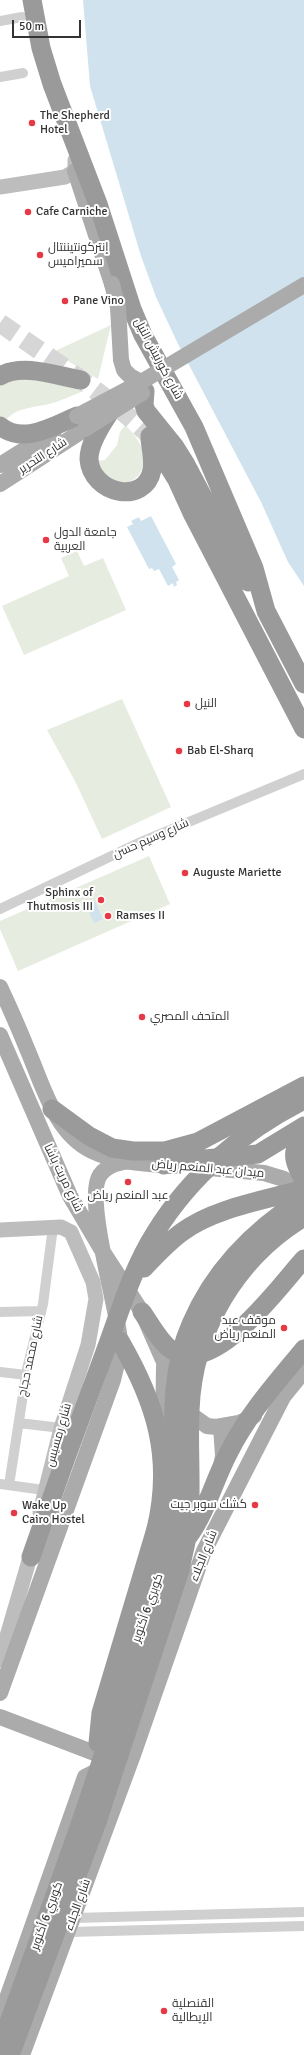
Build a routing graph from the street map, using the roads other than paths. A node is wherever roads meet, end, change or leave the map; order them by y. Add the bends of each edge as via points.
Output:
1 (32, 0) edge
2 (22, 18) dead end
3 (0, 21) edge
4 (23, 73) dead end
5 (0, 77) edge
6 (72, 136) junction
7 (75, 171) junction
8 (0, 187) edge
9 (304, 285) edge
10 (304, 297) edge
11 (0, 376) edge
12 (82, 380) dead end
13 (143, 386) junction
14 (108, 415) junction
15 (81, 422) junction
16 (0, 426) edge
17 (0, 465) edge
18 (0, 484) edge
19 (266, 611) junction
20 (275, 630) junction
21 (258, 639) junction
22 (304, 684) edge
23 (304, 729) edge
24 (304, 774) edge
25 (0, 909) edge
26 (0, 987) edge
27 (0, 1035) edge
28 (304, 1074) edge
29 (304, 1086) edge
30 (304, 1100) edge
31 (52, 1109) junction
32 (304, 1126) edge
33 (304, 1141) edge
34 (159, 1158) junction
35 (133, 1161) junction
36 (304, 1180) edge
37 (304, 1190) edge
38 (304, 1198) edge
39 (304, 1217) edge
40 (53, 1227) junction
41 (0, 1230) edge
42 (103, 1252) junction
43 (304, 1259) edge
44 (128, 1287) junction
45 (41, 1311) junction
46 (0, 1312) edge
47 (142, 1312) junction
48 (120, 1341) junction
49 (304, 1349) edge
50 (164, 1363) junction
51 (0, 1372) edge
52 (304, 1372) edge
53 (26, 1374) junction
54 (283, 1397) junction
55 (19, 1423) junction
56 (221, 1426) junction
57 (61, 1428) junction
58 (223, 1445) junction
59 (163, 1460) junction
60 (250, 1461) junction
61 (5, 1485) edge
62 (44, 1490) junction
63 (187, 1538) junction
64 (31, 1558) junction
65 (3, 1640) edge
66 (0, 1660) edge
67 (0, 1693) edge
68 (0, 1717) edge
69 (133, 1755) junction
70 (109, 1759) junction
71 (304, 1912) edge
72 (72, 1925) junction
73 (304, 1926) edge
74 (0, 2018) edge
75 (0, 2047) edge
76 (10, 2055) edge
77 (22, 2055) edge

1 - 6 highway, شارع كورنيش النيل via 41,48
2 - 3 street
4 - 5 street
6 - 7 main road
6 - 19 highway, شارع كورنيش النيل via 98,204 132,309 194,427 254,568
7 - 8 main road via 65,177
7 - 13 main road, bridge via 118,307 120,360 124,370
9 - 13 main road, bridge
10 - 13 main road
11 - 12 highway via 23,370
13 - 14 main road, bridge
13 - 15 main road, bridge
13 - 19 highway via 146,411 185,463
14 - 15 main road, bridge
14 - 21 highway via 96,435 89,458 96,478 114,491 136,490 145,484 153,469 150,436 177,480
15 - 16 highway via 23,435 12,433
15 - 17 main road, شارع التحرير
15 - 18 main road, شارع التحرير
19 - 20 highway, شارع كورنيش النيل
20 - 21 highway
20 - 22 highway, شارع كورنيش النيل
21 - 23 highway
24 - 25 street, شارع وسيم حسن via 143,841
26 - 31 main road
27 - 42 main road, شارع مريت باشا via 70,1196
28 - 34 highway via 255,1100
29 - 34 highway via 198,1142 170,1150
30 - 44 highway, bridge via 245,1135 192,1183 155,1233
31 - 34 highway via 89,1136 112,1148
31 - 35 main road via 82,1146 102,1155
32 - 34 highway via 258,1154 184,1161
33 - 36 highway via 296,1150 294,1157
34 - 35 main road, ميدان عبد المنعم رياض
34 - 37 main road, ميدان عبد المنعم رياض via 264,1173 284,1179
35 - 42 main road via 120,1162 108,1167 100,1176 96,1188
37 - 44 highway, bridge via 239,1207 183,1231 162,1248
38 - 70 highway, كوبري 6 أكتوبر, bridge via 259,1230 217,1277 203,1299 180,1353 172,1406 174,1485 169,1545 141,1628
39 - 63 highway, كوبري 6 أكتوبر, bridge via 270,1241 248,1263 214,1314 200,1345 190,1409 190,1500
40 - 41 main road
40 - 45 street, شارع محمد حجاج
40 - 57 main road, شارع رمسيس via 61,1227 71,1232 93,1282 96,1299 88,1345
42 - 47 main road, شارع مريت باشا
42 - 48 main road
43 - 47 highway via 244,1328 228,1341 212,1349 190,1355 171,1350
44 - 64 highway, bridge
45 - 46 street
45 - 53 street, شارع محمد حجاج
47 - 50 main road, شارع مريت باشا
48 - 59 highway via 133,1364 153,1415
48 - 67 main road via 113,1380
49 - 63 highway, bridge via 244,1425 225,1459 202,1514
50 - 56 main road, شارع مريت باشا via 193,1416 207,1426
50 - 59 main road
51 - 53 street
52 - 54 main road, شارع الجلاء
53 - 55 street, شارع محمد حجاج
54 - 56 main road via 239,1423
54 - 60 main road, شارع الجلاء
55 - 57 street
55 - 61 street, شارع محمد حجاج
56 - 58 main road, شارع الجلاء
57 - 62 main road, شارع رمسيس
58 - 60 main road via 231,1435 242,1435 248,1444
58 - 70 main road, شارع الجلاء via 219,1478 164,1629 126,1746
59 - 70 highway, bridge via 156,1529 101,1713 98,1738
60 - 69 main road, شارع الجلاء via 204,1551
61 - 62 street
62 - 64 main road, شارع رمسيس
63 - 76 highway, كوبري 6 أكتوبر, bridge via 180,1570 118,1759
64 - 65 main road, شارع رمسيس
65 - 66 main road, شارع رمسيس
68 - 70 main road
69 - 72 main road, شارع الجلاء
69 - 74 main road via 85,1777
70 - 75 highway, كوبري 6 أكتوبر, bridge
71 - 72 street
72 - 73 street
72 - 77 main road, شارع الجلاء

